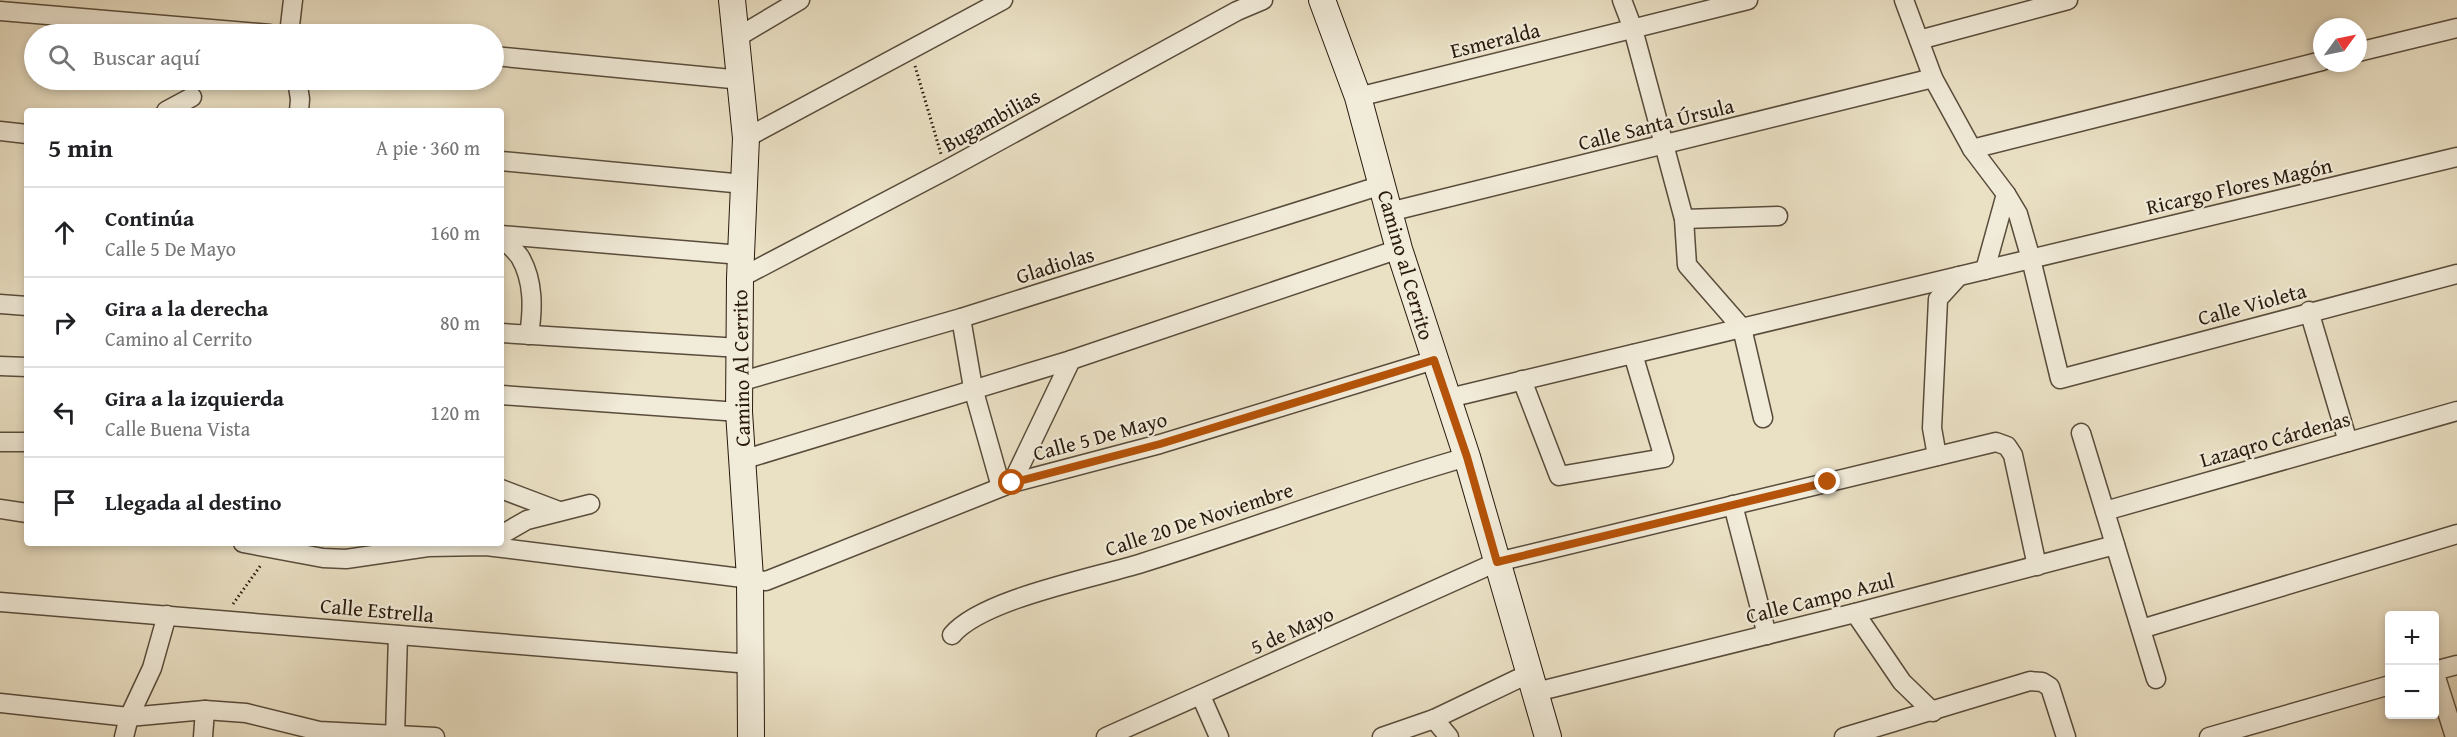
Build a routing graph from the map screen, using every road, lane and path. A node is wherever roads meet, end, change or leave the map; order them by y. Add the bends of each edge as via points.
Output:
1 (294, 0) edge
2 (732, 0) edge
3 (800, 0) edge
4 (1003, 0) edge
5 (1263, 0) edge
6 (1322, 0) edge
7 (1622, 0) edge
8 (1748, 0) edge
9 (1904, 0) edge
10 (2068, 0) edge
11 (0, 11) edge
12 (153, 24) edge
13 (290, 24) edge
14 (2457, 28) edge
15 (1633, 29) junction
16 (736, 38) junction
17 (1919, 40) junction
18 (910, 50) junction
19 (2367, 50) edge
20 (504, 57) edge
21 (2313, 63) edge
22 (1932, 78) junction
23 (742, 80) junction
24 (299, 90) edge
25 (192, 97) dead end
26 (1358, 97) junction
27 (172, 108) edge
28 (299, 108) edge
29 (0, 131) edge
30 (24, 134) edge
31 (746, 138) junction
32 (1664, 145) junction
33 (1972, 149) junction
34 (2457, 157) edge
35 (504, 161) edge
36 (946, 170) junction
37 (744, 184) junction
38 (1382, 185) junction
39 (2006, 194) junction
40 (1389, 212) junction
41 (1778, 216) dead end
42 (1684, 219) junction
43 (504, 236) edge
44 (504, 240) edge
45 (1399, 249) junction
46 (2031, 259) junction
47 (741, 267) junction
48 (1985, 270) junction
49 (2457, 274) edge
50 (1959, 276) junction
51 (0, 304) edge
52 (24, 306) edge
53 (2309, 312) junction
54 (961, 318) junction
55 (1742, 328) junction
56 (504, 333) edge
57 (529, 335) junction
58 (740, 348) junction
59 (1633, 354) junction
60 (1071, 360) junction
61 (1434, 360) junction
62 (0, 366) edge
63 (24, 367) edge
64 (1522, 380) junction
65 (739, 382) junction
66 (973, 388) junction
67 (504, 395) edge
68 (1449, 398) junction
69 (2457, 411) edge
70 (739, 412) junction
71 (1763, 418) dead end
72 (2081, 434) dead end
73 (0, 442) edge
74 (24, 442) edge
75 (2348, 442) junction
76 (1937, 456) junction
77 (1467, 457) junction
78 (742, 460) junction
79 (1006, 485) junction
80 (504, 490) edge
81 (590, 504) dead end
82 (1733, 505) junction
83 (0, 509) edge
84 (2105, 511) junction
85 (559, 512) junction
86 (24, 513) edge
87 (504, 533) edge
88 (2457, 534) edge
89 (2115, 545) junction
90 (258, 546) edge
91 (420, 546) edge
92 (496, 546) edge
93 (273, 549) junction
94 (1497, 562) junction
95 (2037, 566) junction
96 (750, 578) junction
97 (0, 602) edge
98 (1855, 613) junction
99 (168, 615) junction
100 (222, 620) junction
101 (2141, 629) junction
102 (398, 635) junction
103 (951, 635) dead end
104 (1767, 635) junction
105 (751, 664) junction
106 (2457, 665) edge
107 (2439, 670) edge
108 (2156, 679) dead end
109 (1533, 682) junction
110 (2385, 686) edge
111 (2439, 687) edge
112 (1201, 696) junction
113 (0, 703) edge
114 (205, 710) junction
115 (1933, 712) junction
116 (129, 717) junction
117 (1434, 719) junction
118 (319, 734) edge
119 (395, 735) edge
120 (124, 737) edge
121 (203, 737) edge
122 (435, 737) edge
123 (751, 737) edge
124 (1106, 737) edge
125 (1219, 737) edge
126 (1382, 737) edge
127 (1449, 737) edge
128 (1548, 737) edge
129 (1844, 737) edge
130 (2066, 737) edge
131 (2209, 737) edge
132 (2455, 737) edge

1 - 13 street
2 - 16 main road, Camino Al Cerrito
3 - 16 street
4 - 18 street
5 - 36 street, Bugambilias
6 - 26 main road, Camino al Cerrito
7 - 15 street
8 - 15 street, Esmeralda
9 - 17 street
10 - 17 street
11 - 12 street
14 - 19 street
15 - 26 street, Esmeralda
15 - 32 street
16 - 23 main road, Camino Al Cerrito
17 - 22 street
18 - 31 street
18 - 36 path
20 - 23 street
21 - 33 street
22 - 32 street, Calle Santa Úrsula
22 - 33 street
23 - 31 main road, Camino Al Cerrito
24 - 28 street
25 - 27 street
26 - 38 main road, Camino al Cerrito
29 - 30 street
31 - 37 main road, Camino Al Cerrito
32 - 40 street, Calle Santa Úrsula
32 - 42 street
33 - 39 street
34 - 46 street, Ricargo Flores Magón
35 - 37 street
36 - 47 street, Bugambilias
37 - 47 main road, Camino Al Cerrito
38 - 40 main road, Camino al Cerrito
38 - 54 street, Gladiolas
39 - 46 street via 2018,214
39 - 48 street
40 - 45 main road, Camino al Cerrito
41 - 42 street
42 - 55 street via 1687,265
43 - 47 street
44 - 57 street via 519,257 529,281 533,310
45 - 60 street
45 - 61 main road, Camino al Cerrito
46 - 48 street
46 - 53 street, Calle Violeta via 2060,378
47 - 58 main road, Camino Al Cerrito
48 - 50 street
49 - 53 street, Calle Violeta
50 - 55 street
50 - 76 street via 1938,299 1932,428
51 - 52 street
53 - 75 street
54 - 65 street, Gladiolas
54 - 66 street
55 - 59 street
55 - 71 street
56 - 57 street
57 - 58 street
58 - 65 main road, Camino Al Cerrito
59 - 64 street
59 - 64 street via 1664,458 1559,476
60 - 66 street
60 - 79 street
61 - 68 main road, Camino al Cerrito
61 - 79 street, Calle 5 De Mayo via 1160,444
62 - 63 street
64 - 68 street
65 - 70 main road, Camino Al Cerrito
66 - 78 street
66 - 79 street
67 - 70 street
68 - 77 main road, Camino al Cerrito
69 - 75 street, Lazaqro Cárdenas
70 - 78 main road, Camino Al Cerrito
72 - 84 street
73 - 74 street
75 - 84 street, Lazaqro Cárdenas
76 - 82 street, 5 de Mayo
76 - 95 street, 5 de Mayo via 1996,442 2007,446 2013,455
77 - 94 main road, Camino al Cerrito
77 - 103 street, Calle 20 De Noviembre via 998,605
78 - 96 main road, Camino Al Cerrito
79 - 96 street, Calle 5 De Mayo via 766,581
80 - 85 street
81 - 85 street
82 - 94 street, 5 de Mayo
82 - 104 street
83 - 86 street
84 - 89 street
85 - 87 street via 527,520
88 - 101 street
89 - 95 street, Calle Campo Azul
89 - 101 street
90 - 93 street, Calle 5 De Mayo
91 - 93 street, Calle 5 De Mayo via 346,559
92 - 96 street, Calle 5 De Mayo
93 - 100 path
94 - 109 main road, Camino al Cerrito
94 - 112 street, 5 de Mayo
95 - 98 street, Calle Campo Azul
96 - 105 main road, Camino Al Cerrito
97 - 99 street, Calle Estrella
98 - 104 street, Calle Campo Azul
98 - 115 street via 1902,682
99 - 100 street, Calle Estrella
99 - 116 street via 152,668
100 - 102 street, Calle Estrella
101 - 108 street
102 - 105 street, Calle Estrella
102 - 119 street
104 - 109 street, Calle Campo Azul
105 - 123 main road, Camino Al Cerrito
106 - 107 street
109 - 117 street, Calle Campo Azul
109 - 128 main road, Camino al Cerrito
110 - 131 street
111 - 132 street
112 - 124 street, 5 de Mayo
112 - 125 street
113 - 116 street
114 - 116 street
114 - 118 street via 246,713
114 - 121 street
115 - 129 street
115 - 130 street via 2030,681 2042,682 2050,687
116 - 120 street
117 - 126 street, Calle Campo Azul
117 - 127 street
118 - 119 street
119 - 122 street

